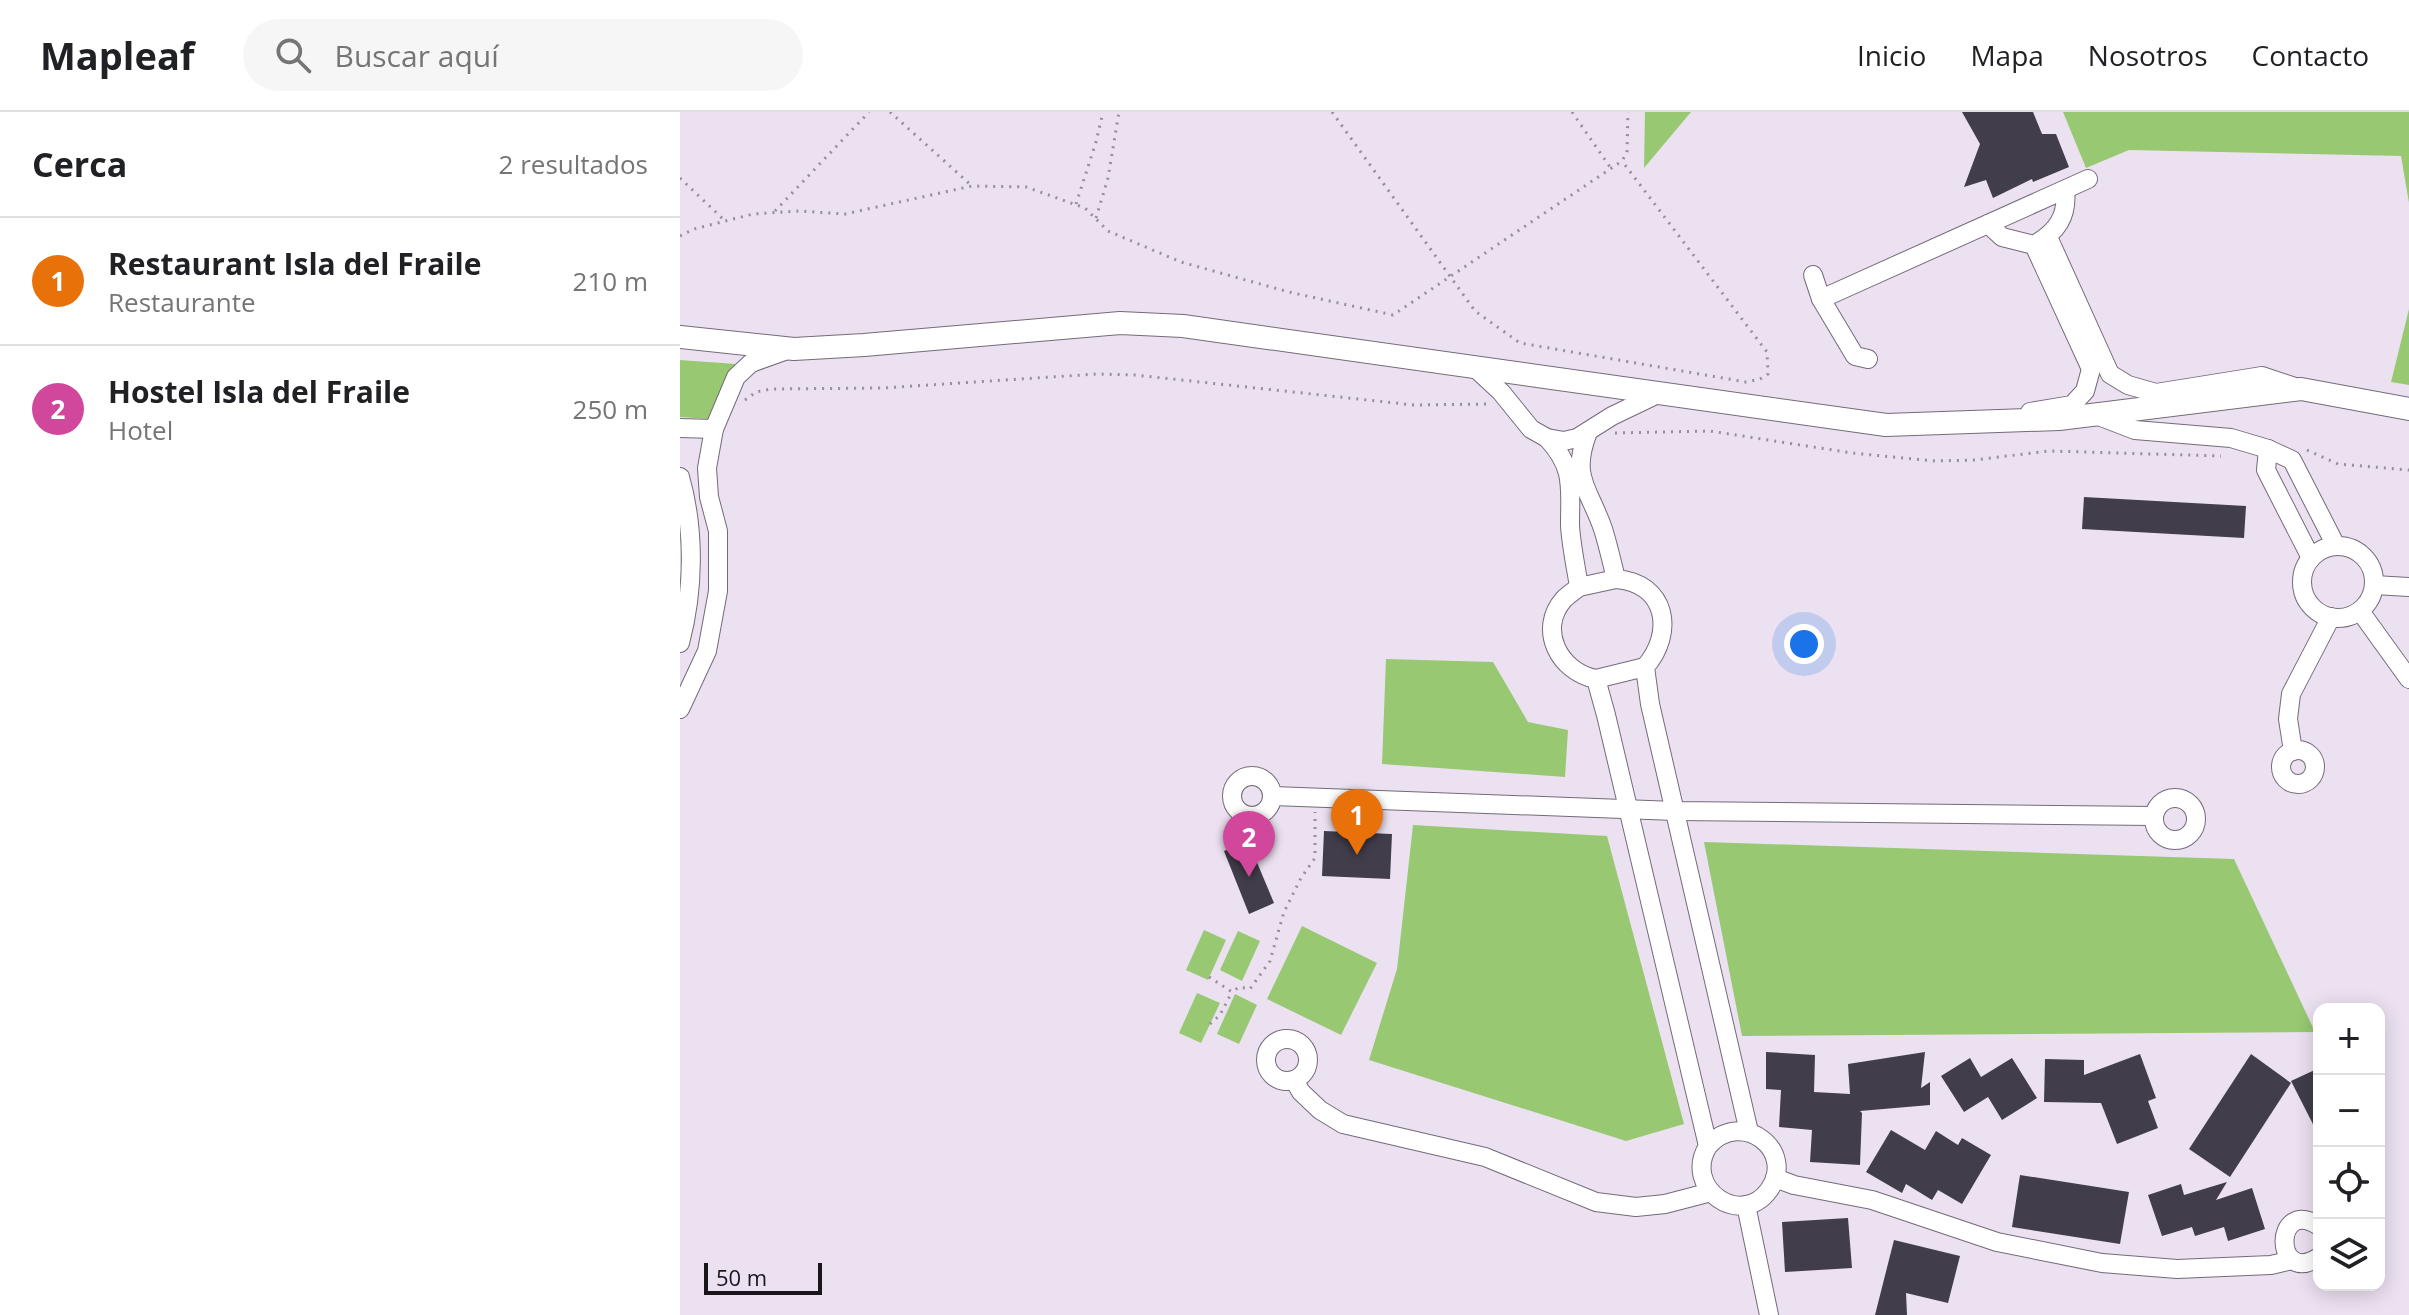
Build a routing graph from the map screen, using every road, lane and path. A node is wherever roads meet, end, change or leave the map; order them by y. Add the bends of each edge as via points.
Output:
1 (869, 112) edge
2 (890, 112) edge
3 (1103, 112) edge
4 (1119, 112) edge
5 (1332, 112) edge
6 (1572, 112) edge
7 (1628, 112) edge
8 (1622, 161) junction
9 (1610, 167) junction
10 (680, 178) edge
11 (2088, 179) dead end
12 (972, 186) junction
13 (2065, 190) junction
14 (1076, 204) junction
15 (774, 213) junction
16 (1096, 219) junction
17 (725, 221) junction
18 (1988, 224) junction
19 (680, 236) edge
20 (2041, 241) junction
21 (1813, 275) dead end
22 (1449, 277) junction
23 (1821, 299) junction
24 (2069, 302) junction
25 (680, 337) edge
26 (794, 349) junction
27 (1868, 359) dead end
28 (1474, 367) junction
29 (1514, 372) junction
30 (1608, 384) junction
31 (2301, 389) junction
32 (1662, 392) junction
33 (1492, 404) dead end
34 (738, 405) dead end
35 (2409, 409) edge
36 (1515, 411) junction
37 (2096, 415) junction
38 (1997, 421) junction
39 (680, 428) edge
40 (714, 429) junction
41 (1589, 435) junction
42 (1547, 438) junction
43 (2268, 449) junction
44 (2230, 454) dead end
45 (2409, 470) edge
46 (680, 477) edge
47 (2336, 546) junction
48 (2311, 558) junction
49 (1616, 579) junction
50 (2374, 585) junction
51 (1579, 587) junction
52 (2409, 587) edge
53 (2360, 611) junction
54 (2331, 617) junction
55 (680, 643) edge
56 (1645, 667) junction
57 (1596, 679) junction
58 (2409, 679) edge
59 (680, 709) edge
60 (2293, 751) dead end
61 (1273, 796) dead end
62 (1315, 796) junction
63 (1627, 810) junction
64 (1675, 811) junction
65 (2154, 816) dead end
66 (1209, 977) dead end
67 (1232, 992) junction
68 (1210, 1024) dead end
69 (1294, 1080) dead end
70 (1749, 1132) junction
71 (1708, 1146) junction
72 (1775, 1178) junction
73 (1711, 1192) junction
74 (1746, 1205) junction
75 (2313, 1222) edge
76 (2292, 1260) junction
77 (2313, 1260) edge
78 (1769, 1315) edge

1 - 15 path
2 - 12 path
3 - 14 path
4 - 16 path
5 - 22 path
6 - 9 path
7 - 8 path
8 - 9 path
8 - 22 path via 1767,352 1768,374 1746,382 1520,343 1475,311
9 - 22 path
10 - 17 path
11 - 13 street
12 - 14 path via 1026,187
12 - 15 path via 845,214
13 - 18 street
13 - 20 street via 2062,221
14 - 16 path
15 - 17 path
16 - 22 path via 1108,231 1181,262 1393,315
17 - 19 path
18 - 20 street via 2002,237
18 - 23 street
20 - 24 street
21 - 23 street
23 - 27 street via 1855,356
24 - 31 street via 2110,374 2128,385 2156,393 2262,376
24 - 38 street via 2091,369 2085,391 2072,405
25 - 26 main road
26 - 28 main road via 1120,323 1183,326
26 - 40 street via 751,363 736,377
28 - 29 main road
28 - 36 street
29 - 30 main road
29 - 36 street
30 - 32 main road
30 - 41 street via 1604,411
31 - 35 main road
31 - 37 main road
32 - 38 main road via 1886,425
32 - 41 street
33 - 34 path via 1414,405 1097,374 883,388 771,389
36 - 42 street
37 - 38 main road
37 - 43 street via 2135,430 2231,438
39 - 40 street
40 - 59 street via 707,468 718,531 718,591 707,651
41 - 42 street via 1564,441
41 - 44 path via 1710,431 1935,461 2049,451
41 - 49 street via 1578,460
42 - 51 street via 1566,464 1572,487 1570,527
43 - 45 path via 2295,445 2338,464
43 - 47 street via 2292,460
43 - 48 street via 2266,470
46 - 55 street via 691,579
47 - 48 street
47 - 50 street via 2363,556
48 - 54 street via 2302,590 2311,607
49 - 51 street
49 - 56 street via 1644,586 1662,614 1661,642
50 - 52 street
50 - 53 street
51 - 57 street via 1562,601 1553,622 1555,646 1563,663
53 - 54 street
53 - 58 street
54 - 60 street via 2291,694
56 - 57 street
56 - 64 street
57 - 63 street
61 - 62 street
62 - 63 street
62 - 67 path via 1315,858 1284,912 1270,961 1250,989
63 - 64 street
63 - 71 street
64 - 65 street
64 - 70 street
66 - 67 path
67 - 68 path
69 - 73 street via 1320,1110 1343,1124 1485,1157 1596,1202 1636,1207
70 - 71 street via 1728,1132
70 - 72 street via 1772,1151
71 - 73 street via 1701,1168
72 - 74 street via 1764,1195
72 - 76 street via 1872,1200 1997,1242 2102,1263 2177,1269
73 - 74 street via 1728,1204
74 - 78 street
75 - 76 street via 2301,1221 2287,1229 2283,1245
76 - 77 street

